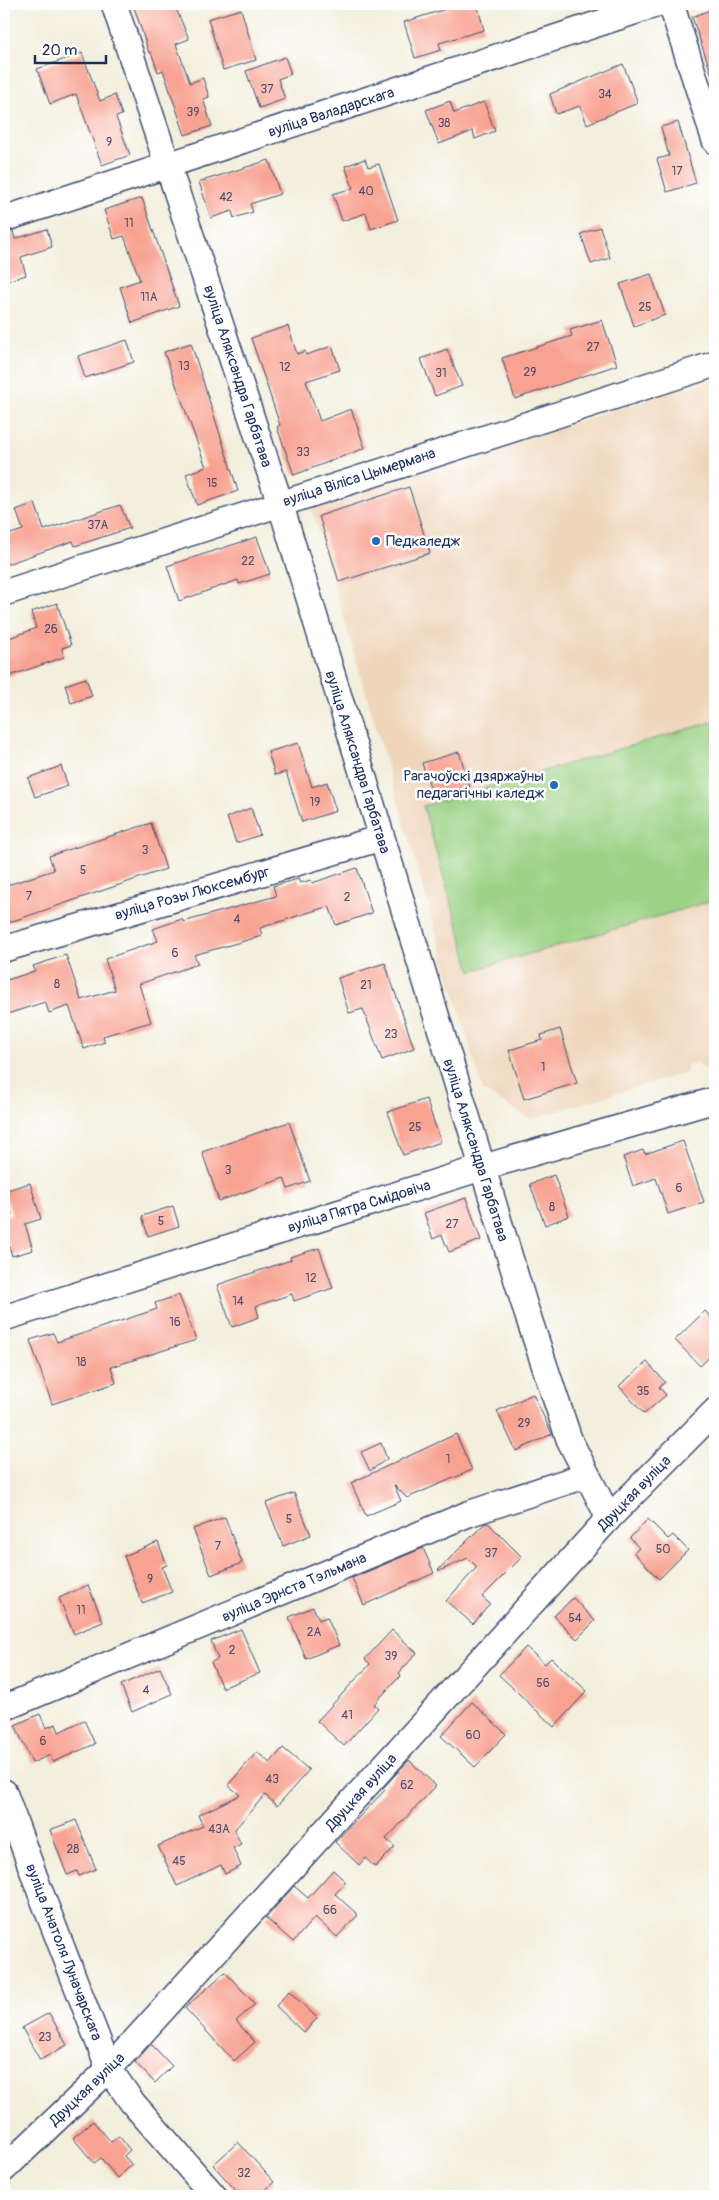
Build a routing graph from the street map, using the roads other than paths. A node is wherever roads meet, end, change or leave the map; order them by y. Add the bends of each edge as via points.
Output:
1 (114, 4) edge
2 (658, 4) edge
3 (671, 4) edge
4 (715, 141) edge
5 (168, 166) junction
6 (4, 219) edge
7 (715, 364) edge
8 (280, 503) junction
9 (4, 593) edge
10 (381, 838) junction
11 (4, 949) edge
12 (715, 1100) edge
13 (481, 1168) junction
14 (4, 1318) edge
15 (715, 1411) edge
16 (587, 1475) junction
17 (609, 1518) junction
18 (4, 1708) edge
19 (4, 1792) edge
20 (109, 2069) junction
21 (4, 2169) edge
22 (214, 2196) edge

1 - 5 street, вуліца Аляксандра Гарбатава
2 - 5 street, вуліца Валадарскага
3 - 4 street
5 - 6 street, вуліца Валадарскага
5 - 8 street, вуліца Аляксандра Гарбатава
7 - 8 street, вуліца Віліса Цымермана
8 - 9 street, вуліца Віліса Цымермана
8 - 10 street, вуліца Аляксандра Гарбатава
10 - 11 street, вуліца Розы Люксембург
10 - 13 street, вуліца Аляксандра Гарбатава
12 - 13 street, вуліца Пятра Смідовіча
13 - 14 street, вуліца Пятра Смідовіча
13 - 16 street, вуліца Аляксандра Гарбатава via 569,1439
15 - 17 street, Друцкая вуліца
16 - 17 street, вуліца Аляксандра Гарбатава
16 - 18 street, вуліца Эрнста Тэльмана via 468,1514
17 - 20 street, Друцкая вуліца
19 - 20 street, вуліца Анатоля Луначарскага
20 - 21 street, Друцкая вуліца
20 - 22 street, вуліца Анатоля Луначарскага via 132,2102

